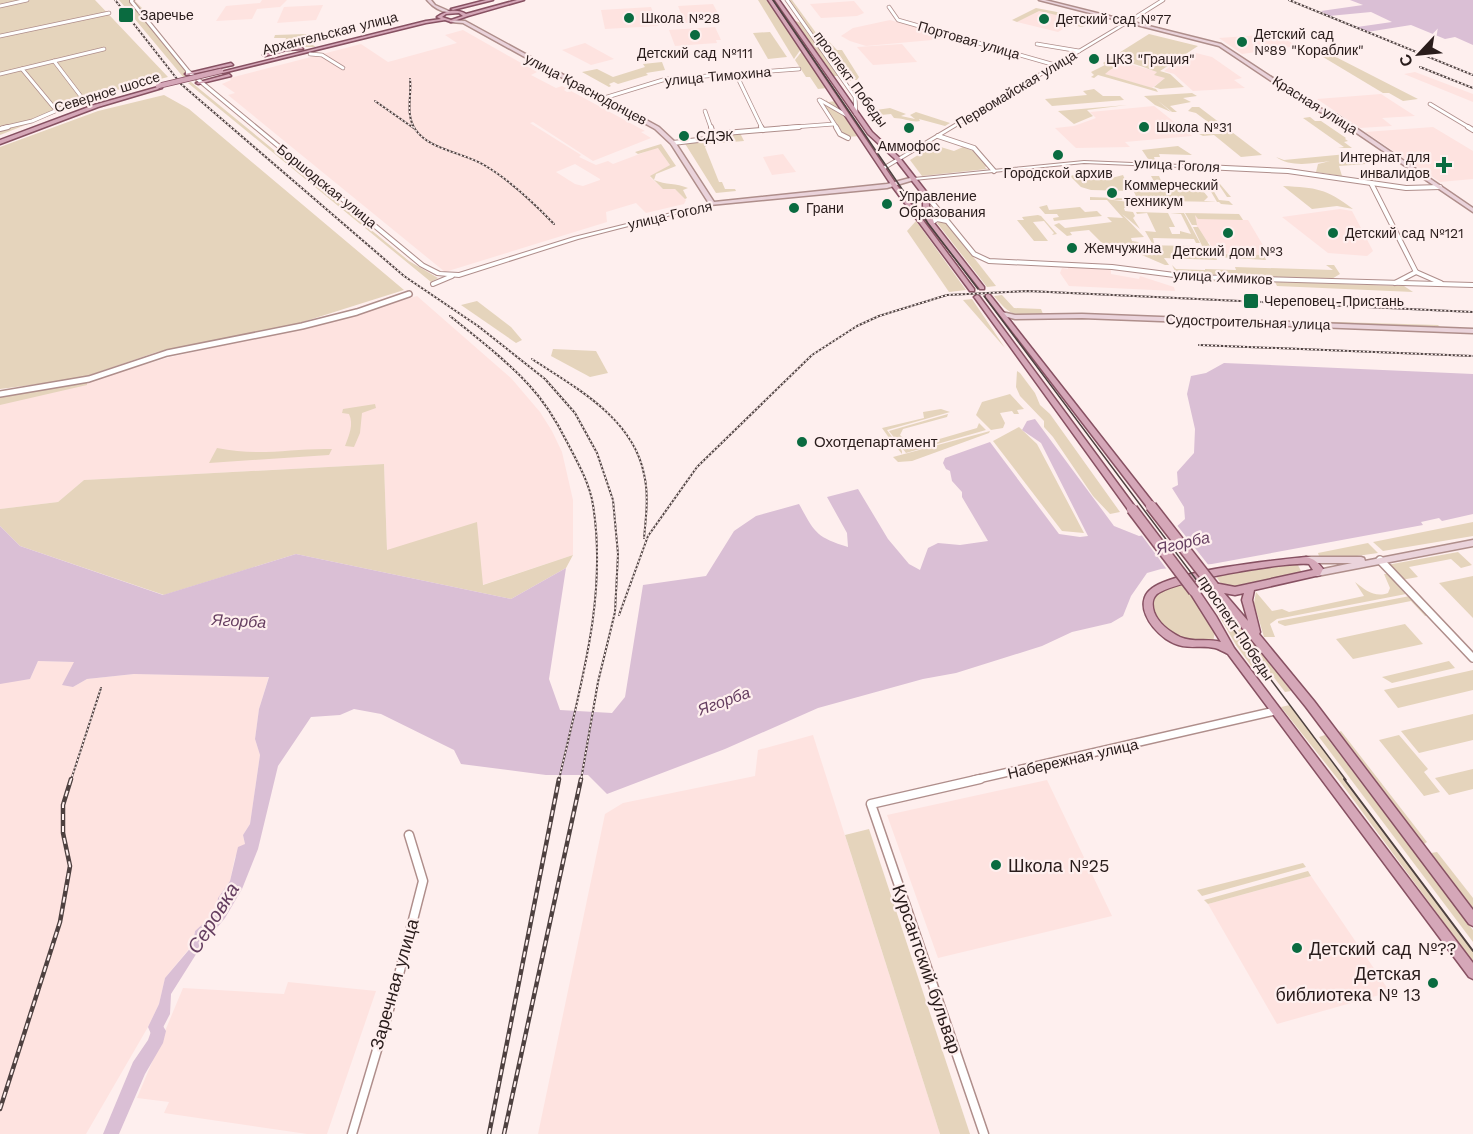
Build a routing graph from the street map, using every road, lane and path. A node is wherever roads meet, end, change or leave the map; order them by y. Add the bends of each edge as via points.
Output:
1 (27, 0) edge
2 (132, 0) edge
3 (429, 0) edge
4 (491, 0) edge
5 (522, 0) edge
6 (770, 0) edge
7 (777, 0) edge
8 (786, 0) edge
9 (1041, 0) edge
10 (1163, 0) edge
11 (0, 6) edge
12 (889, 8) dead end
13 (449, 12) junction
14 (109, 13) dead end
15 (442, 15) junction
16 (465, 18) junction
17 (790, 19) junction
18 (802, 22) junction
19 (1128, 22) junction
20 (0, 36) edge
21 (1037, 44) dead end
22 (319, 48) junction
23 (104, 50) dead end
24 (1079, 51) junction
25 (292, 52) junction
26 (310, 54) junction
27 (304, 57) junction
28 (54, 61) junction
29 (1055, 65) junction
30 (343, 68) dead end
31 (22, 69) junction
32 (799, 69) dead end
33 (222, 72) joint
34 (190, 73) junction
35 (0, 74) edge
36 (736, 74) junction
37 (202, 84) junction
38 (604, 98) junction
39 (1430, 104) dead end
40 (56, 110) junction
41 (837, 110) junction
42 (705, 111) dead end
43 (826, 111) junction
44 (856, 114) junction
45 (846, 115) junction
46 (834, 124) junction
47 (0, 129) edge
48 (763, 130) junction
49 (1473, 130) edge
50 (713, 134) junction
51 (938, 136) junction
52 (848, 138) dead end
53 (0, 140) edge
54 (673, 143) junction
55 (898, 159) junction
56 (1205, 166) joint
57 (883, 168) junction
58 (994, 171) junction
59 (914, 179) junction
60 (893, 183) junction
61 (1371, 183) junction
62 (1440, 187) junction
63 (926, 195) junction
64 (710, 202) junction
65 (1473, 210) edge
66 (948, 221) junction
67 (932, 223) junction
68 (1416, 272) junction
69 (452, 276) junction
70 (433, 284) dead end
71 (1395, 284) junction
72 (1446, 285) junction
73 (1473, 285) edge
74 (982, 288) dead end
75 (409, 294) dead end
76 (988, 296) dead end
77 (1002, 314) junction
78 (1024, 317) junction
79 (1014, 328) junction
80 (1473, 331) edge
81 (0, 394) edge
82 (1473, 543) edge
83 (1306, 560) junction
84 (1380, 560) junction
85 (1290, 561) junction
86 (1317, 573) junction
87 (1301, 577) junction
88 (1214, 587) junction
89 (1250, 588) junction
90 (1222, 634) junction
91 (1257, 639) junction
92 (1215, 644) junction
93 (1230, 651) junction
94 (1473, 658) edge
95 (1275, 711) junction
96 (871, 804) joint
97 (409, 835) dead end
98 (1473, 920) edge
99 (1473, 974) edge
100 (352, 1134) edge
101 (984, 1134) edge

1 - 11 street
2 - 34 street, Боршодская улица
3 - 15 main road
4 - 13 main road
5 - 16 main road
6 - 45 main road, проспект Победы
7 - 17 main road, проспект Победы
8 - 18 street
9 - 19 main road, Красная улица
10 - 19 street, Первомайская улица
12 - 29 street, Портовая улица via 898,20
13 - 15 main road
13 - 16 main road
14 - 20 street
15 - 16 main road via 451,21
15 - 22 main road, Архангельская улица
16 - 38 main road, улица Краснодонцев
17 - 18 street
17 - 44 main road, проспект Победы
18 - 44 street via 855,98
19 - 24 street, Первомайская улица
19 - 62 main road, Красная улица via 1229,49
21 - 24 street
22 - 25 main road, Архангельская улица
22 - 26 main road
23 - 28 street
24 - 29 street, Первомайская улица
25 - 27 main road
25 - 33 main road, Архангельская улица
25 - 34 main road
26 - 27 main road
26 - 30 street via 322,55
27 - 37 main road
28 - 31 street
28 - 40 street via 83,99
29 - 51 street, Первомайская улица
31 - 35 street
31 - 40 street
32 - 36 street, улица Тимохина
33 - 53 main road, Северное шоссе, bridge via 96,106
34 - 37 street, Боршодская улица
36 - 38 street, улица Тимохина via 666,79
36 - 48 street
37 - 69 street, Боршодская улица via 422,265
38 - 54 main road, улица Краснодонцев via 657,128
39 - 49 street
40 - 47 street
41 - 43 street
41 - 43 street via 819,100
41 - 45 street
42 - 50 street
43 - 46 street
44 - 55 main road, проспект Победы via 873,137
45 - 57 main road, проспект Победы
46 - 48 street
46 - 52 street
48 - 50 street
50 - 54 street via 715,138
51 - 55 street, Первомайская улица
51 - 58 street via 974,148
54 - 64 main road, улица Краснодонцев
55 - 57 street, Первомайская улица
55 - 59 main road, проспект Победы
56 - 58 street, улица Гоголя via 1084,162
56 - 61 street, улица Гоголя via 1288,171
57 - 60 main road, проспект Победы
58 - 59 street, улица Гоголя
59 - 60 main road, улица Гоголя
59 - 63 main road, проспект Победы
60 - 64 main road, улица Гоголя
60 - 90 main road, проспект Победы, bridge
61 - 62 street, улица Гоголя via 1416,189
61 - 68 street
62 - 65 main road, Красная улица
63 - 66 street
63 - 67 main road, проспект Победы
64 - 69 street, улица Гоголя
66 - 67 street via 937,219
66 - 71 street, улица Химиков via 974,254 990,261 1113,267 1190,277
67 - 74 main road, проспект Победы
68 - 71 street
68 - 72 street
69 - 70 street, улица Гоголя
71 - 72 street, улица Химиков
72 - 73 street, улица Химиков
75 - 81 street via 302,326 167,353 81,381
76 - 77 main road, проспект Победы
77 - 78 main road, Судостроительная улица
77 - 79 main road, проспект Победы
78 - 79 main road via 1016,321
78 - 80 main road, Судостроительная улица
79 - 88 main road, проспект Победы, bridge
82 - 84 main road
83 - 84 main road
83 - 85 main road
83 - 86 main road via 1316,566
84 - 86 main road
84 - 94 street
85 - 87 main road via 1303,567 1305,573
85 - 92 main road via 1201,576 1154,591 1148,608 1163,631 1189,644
86 - 87 main road
87 - 89 main road
88 - 89 main road via 1230,592
88 - 91 main road, проспект Победы
89 - 91 main road via 1247,600
90 - 92 main road
90 - 93 main road, проспект Победы
91 - 98 main road, проспект Победы
92 - 93 main road
93 - 95 main road, проспект Победы
95 - 96 street, Набережная улица
95 - 99 main road, проспект Победы
96 - 101 street, Курсантский бульвар
97 - 100 street, Заречная улица via 423,881

